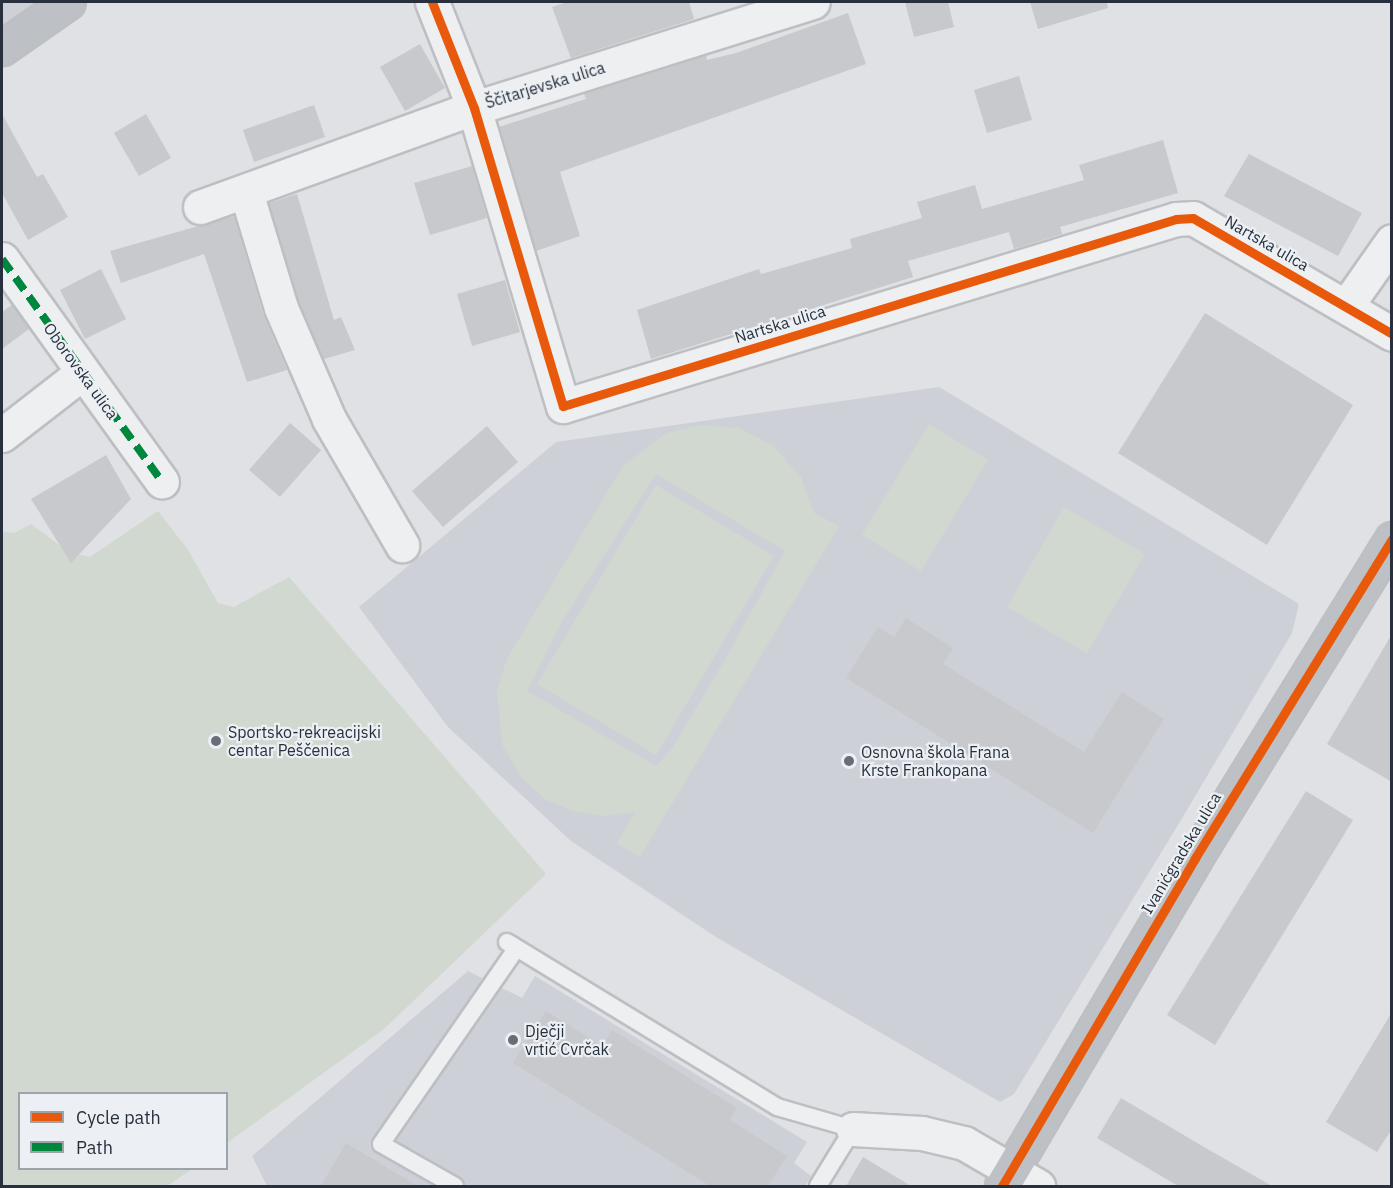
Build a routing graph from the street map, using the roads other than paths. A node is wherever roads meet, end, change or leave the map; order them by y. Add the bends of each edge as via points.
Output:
1 (68, 2) edge
2 (432, 2) edge
3 (813, 2) edge
4 (2, 48) edge
5 (474, 108) junction
6 (246, 192) junction
7 (200, 207) dead end
8 (1392, 241) edge
9 (2, 259) edge
10 (1347, 305) junction
11 (1392, 333) edge
12 (82, 373) junction
13 (2, 435) edge
14 (162, 482) dead end
15 (1392, 538) edge
16 (402, 545) dead end
17 (853, 1129) junction
18 (1018, 1181) edge
19 (454, 1186) edge
20 (818, 1186) edge

1 - 4 street
2 - 5 street, Nartska ulica
3 - 5 street, Ščitarjevska ulica
5 - 6 street, Ščitarjevska ulica
5 - 10 street, Nartska ulica via 563,406 1176,219 1193,218
6 - 7 street, Ščitarjevska ulica
6 - 16 street via 281,308 329,419
8 - 10 street
9 - 12 street, Oborovska ulica
10 - 11 street, Nartska ulica
12 - 13 street
12 - 14 street, Oborovska ulica
15 - 18 street, Ivanićgradska ulica via 1191,865
17 - 18 street via 922,1133 964,1143
17 - 19 lane via 777,1107 512,945 381,1144
17 - 20 lane

